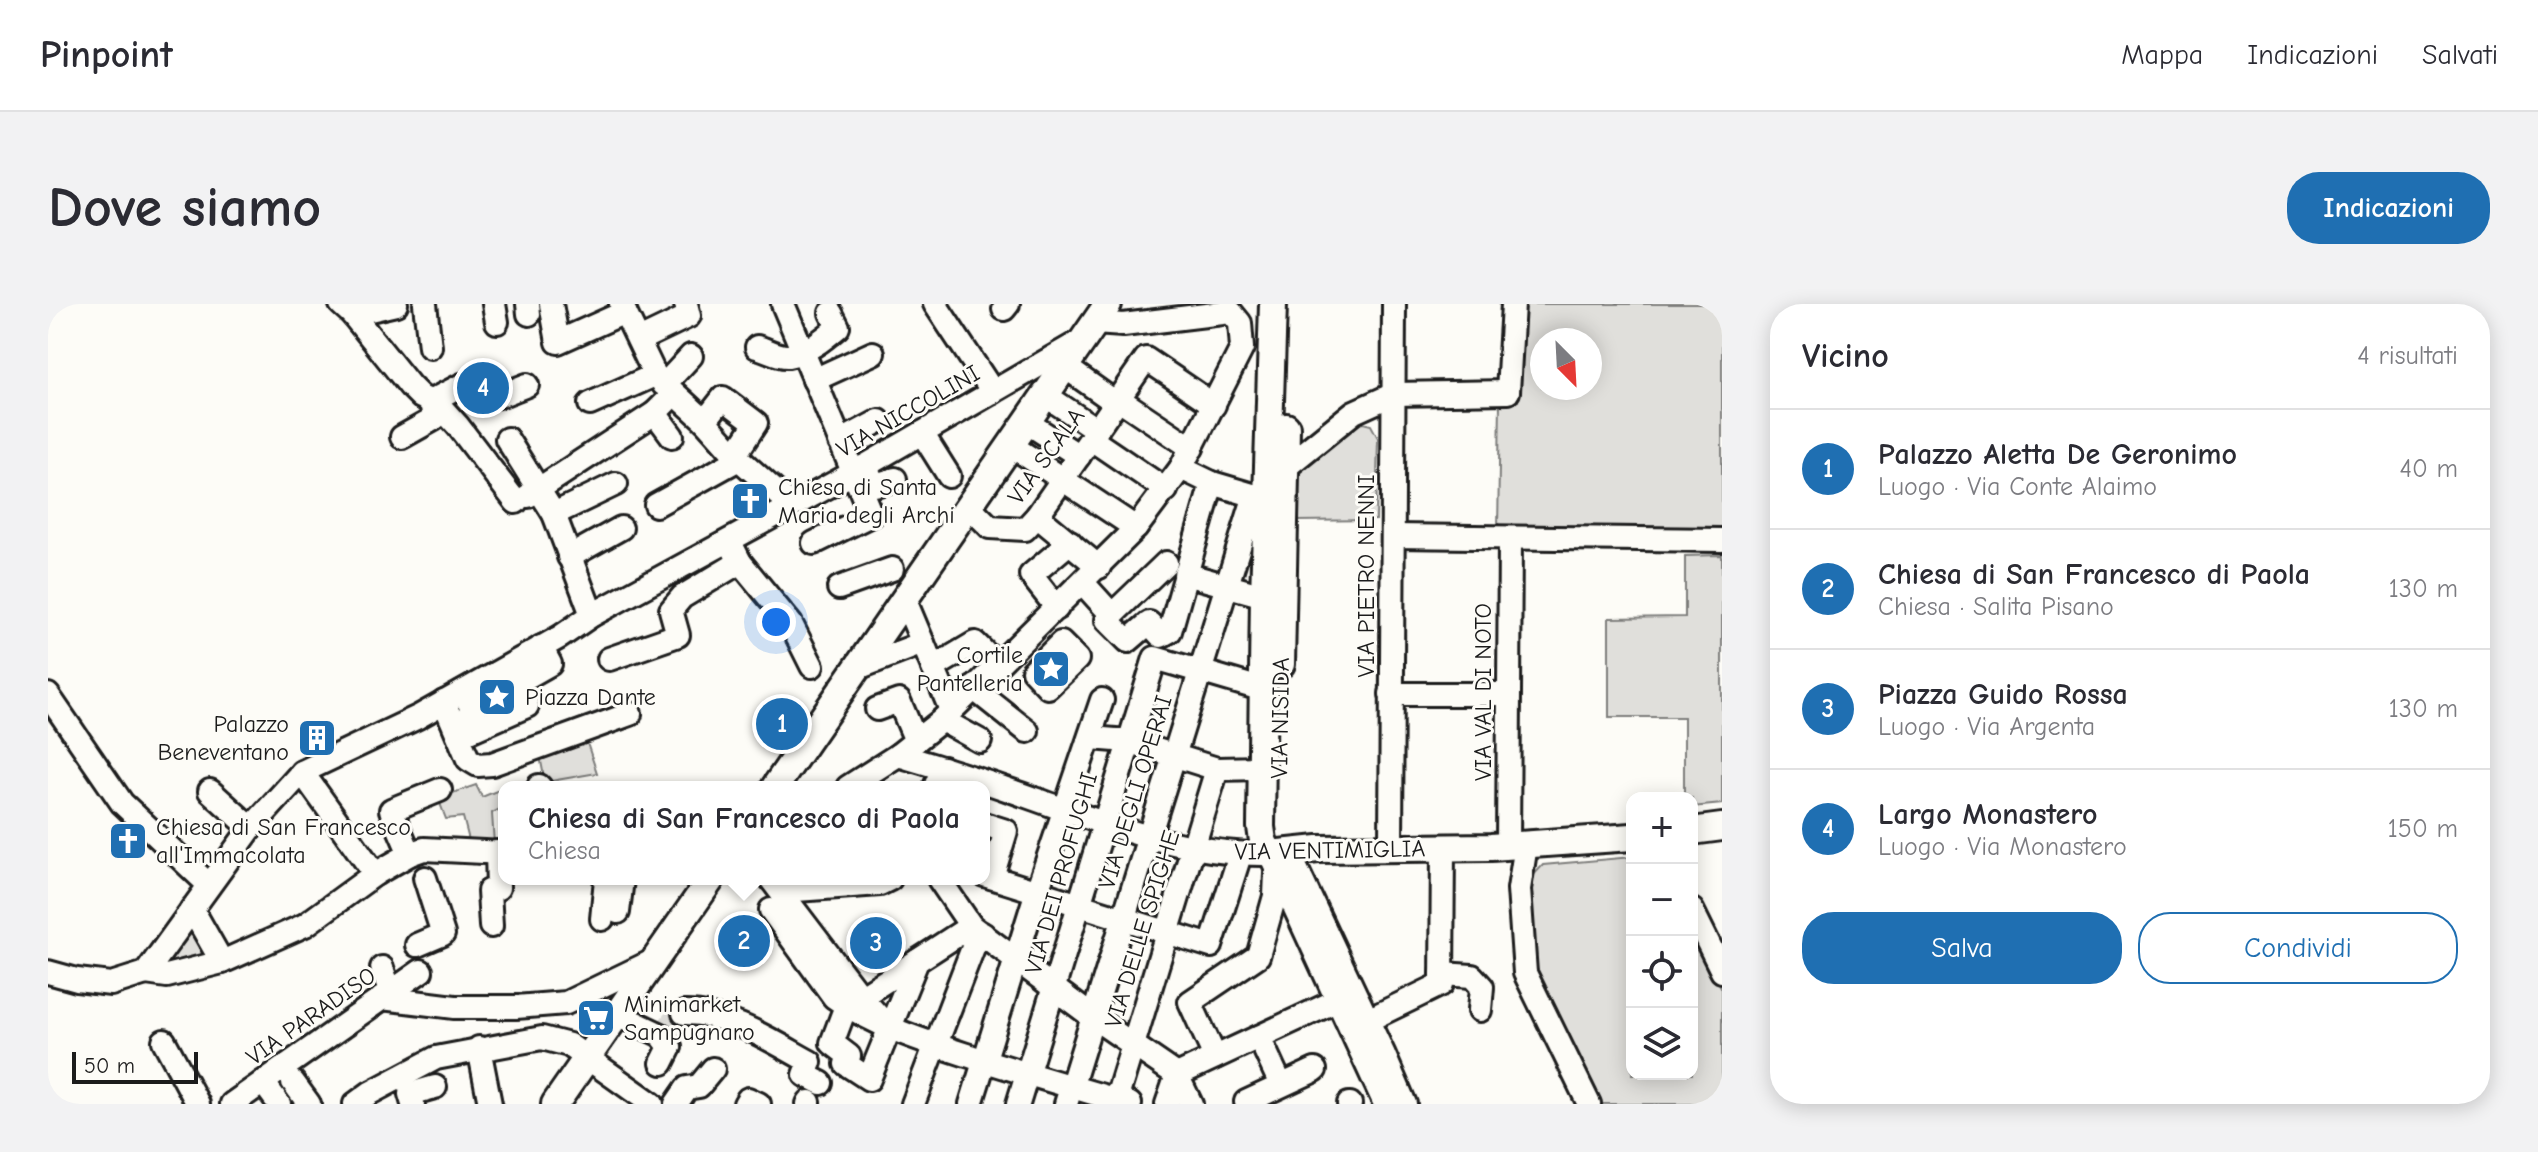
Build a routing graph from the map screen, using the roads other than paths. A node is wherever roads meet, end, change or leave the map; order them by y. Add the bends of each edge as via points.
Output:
1 (396, 304) edge
2 (425, 304) edge
3 (551, 304) edge
4 (935, 304) edge
5 (1273, 304) edge
6 (1288, 304) edge
7 (1394, 304) edge
8 (1513, 304) edge
9 (776, 306) edge
10 (359, 308) edge
11 (623, 308) edge
12 (1205, 309) edge
13 (688, 310) edge
14 (831, 313) dead end
15 (1094, 323) edge
16 (639, 340) junction
17 (430, 347) dead end
18 (757, 347) dead end
19 (802, 351) junction
20 (873, 353) dead end
21 (691, 356) dead end
22 (1064, 366) junction
23 (814, 380) junction
24 (527, 385) dead end
25 (664, 385) junction
26 (993, 392) junction
27 (1394, 394) junction
28 (1045, 395) junction
29 (431, 401) junction
30 (1118, 401) junction
31 (590, 404) dead end
32 (1214, 405) junction
33 (655, 413) junction
34 (705, 421) junction
35 (879, 421) dead end
36 (1028, 423) junction
37 (922, 433) junction
38 (672, 436) dead end
39 (402, 437) dead end
40 (507, 439) dead end
41 (840, 442) junction
42 (1089, 442) junction
43 (1012, 446) junction
44 (1192, 448) junction
45 (737, 457) junction
46 (1286, 467) junction
47 (1181, 468) junction
48 (859, 469) junction
49 (949, 476) dead end
50 (895, 479) dead end
51 (1062, 480) junction
52 (1212, 483) junction
53 (616, 484) dead end
54 (1166, 490) junction
55 (1261, 497) junction
56 (548, 504) junction
57 (656, 505) dead end
58 (792, 506) junction
59 (969, 506) junction
60 (1037, 516) junction
61 (621, 528) dead end
62 (1136, 528) junction
63 (1393, 536) junction
64 (1510, 539) junction
65 (730, 540) junction
66 (1722, 540) edge
67 (1070, 542) junction
68 (814, 543) dead end
69 (569, 557) junction
70 (740, 562) junction
71 (892, 569) dead end
72 (1176, 569) junction
73 (1091, 575) junction
74 (1227, 585) junction
75 (839, 588) dead end
76 (1264, 596) junction
77 (904, 598) junction
78 (1057, 608) junction
79 (592, 615) junction
80 (1112, 615) junction
81 (1024, 641) junction
82 (923, 643) junction
83 (541, 647) junction
84 (1158, 647) junction
85 (609, 659) dead end
86 (1044, 660) dead end
87 (997, 665) junction
88 (812, 666) dead end
89 (933, 668) junction
90 (855, 669) junction
91 (1200, 672) junction
92 (973, 688) junction
93 (1264, 690) junction
94 (1391, 694) junction
95 (1508, 694) junction
96 (48, 695) edge
97 (1102, 700) dead end
98 (459, 701) junction
99 (877, 709) dead end
100 (630, 714) dead end
101 (946, 715) junction
102 (1027, 731) dead end
103 (1091, 738) junction
104 (980, 741) dead end
105 (1128, 741) junction
106 (907, 748) junction
107 (1174, 755) junction
108 (1261, 768) junction
109 (1217, 769) junction
110 (302, 772) junction
111 (939, 777) edge
112 (779, 781) edge
113 (857, 781) edge
114 (440, 790) dead end
115 (990, 790) edge
116 (210, 791) dead end
117 (1064, 810) junction
118 (1104, 822) junction
119 (990, 826) edge
120 (1722, 827) edge
121 (251, 828) junction
122 (1698, 830) edge
123 (1149, 836) junction
124 (1626, 837) edge
125 (1517, 845) junction
126 (1443, 847) junction
127 (1193, 848) junction
128 (1391, 848) junction
129 (498, 852) edge
130 (410, 854) junction
131 (1240, 855) junction
132 (1278, 858) junction
133 (990, 871) edge
134 (375, 874) junction
135 (990, 877) edge
136 (425, 878) dead end
137 (209, 885) junction
138 (498, 885) edge
139 (607, 885) edge
140 (620, 885) edge
141 (700, 885) edge
142 (868, 885) edge
143 (943, 885) edge
144 (1037, 891) junction
145 (775, 893) edge
146 (1080, 905) junction
147 (192, 909) junction
148 (1123, 918) junction
149 (1698, 922) edge
150 (491, 926) dead end
151 (977, 930) junction
152 (1168, 932) junction
153 (655, 960) junction
154 (1017, 960) junction
155 (917, 961) junction
156 (222, 962) junction
157 (382, 968) dead end
158 (1722, 971) edge
159 (48, 972) edge
160 (146, 973) junction
161 (1442, 974) junction
162 (1055, 988) junction
163 (393, 996) junction
164 (1338, 1000) junction
165 (853, 1001) junction
166 (1480, 1010) dead end
167 (684, 1013) dead end
168 (617, 1014) junction
169 (1094, 1018) junction
170 (1368, 1020) junction
171 (890, 1028) junction
172 (1259, 1037) junction
173 (164, 1041) dead end
174 (936, 1045) junction
175 (1134, 1046) junction
176 (479, 1048) junction
177 (588, 1057) junction
178 (1215, 1057) junction
179 (985, 1060) junction
180 (662, 1063) dead end
181 (713, 1069) dead end
182 (1315, 1070) dead end
183 (1027, 1074) junction
184 (1177, 1075) junction
185 (263, 1082) junction
186 (293, 1082) dead end
187 (1281, 1085) junction
188 (435, 1087) dead end
189 (1069, 1095) edge
190 (813, 1096) edge
191 (367, 1100) edge
192 (1246, 1102) dead end
193 (1120, 1103) edge
194 (198, 1104) edge
195 (232, 1104) edge
196 (279, 1104) edge
197 (309, 1104) edge
198 (413, 1104) edge
199 (490, 1104) edge
200 (555, 1104) edge
201 (652, 1104) edge
202 (676, 1104) edge
203 (745, 1104) edge
204 (759, 1104) edge
205 (913, 1104) edge
206 (971, 1104) edge
207 (1018, 1104) edge
208 (1167, 1104) edge
209 (1191, 1104) edge
210 (1385, 1104) edge
211 (1405, 1104) edge
212 (1589, 1104) edge

1 - 10 street
2 - 17 street
3 - 11 street via 558,342
4 - 26 street
5 - 55 main road, VIA NISIDA
6 - 46 main road, VIA NISIDA
7 - 27 street, VIA PIETRO NENNI
8 - 27 street via 1508,392
9 - 19 street
10 - 29 street via 410,386
11 - 16 street
12 - 15 street via 1123,325
12 - 32 street via 1231,312 1240,323 1242,348
13 - 16 street
14 - 19 street via 838,327
15 - 22 main road
15 - 26 street, VIA NICCOLINI
16 - 25 street
18 - 19 street via 786,356
19 - 23 street
20 - 23 street
21 - 25 street
22 - 28 main road
22 - 30 street
23 - 41 street
24 - 29 street via 499,396 482,379
25 - 31 street
25 - 33 street
25 - 34 street
26 - 37 street, VIA NICCOLINI
27 - 46 street via 1354,412
27 - 63 street, VIA PIETRO NENNI
28 - 36 main road
28 - 42 street
29 - 39 street via 434,419
29 - 56 street via 458,426 516,502
30 - 32 street, VIA SCALA via 1146,359
30 - 42 street, VIA SCALA
30 - 44 street
32 - 44 street
33 - 38 street
33 - 56 street
34 - 45 street
34 - 45 street via 716,392 756,423
35 - 41 street
36 - 42 street
36 - 43 main road
37 - 48 street, VIA NICCOLINI
37 - 49 street
40 - 56 street
41 - 48 street
42 - 51 street, VIA SCALA
42 - 54 street
43 - 51 street
43 - 59 main road
44 - 47 street
45 - 57 street
45 - 58 street
46 - 132 main road, VIA NISIDA
47 - 52 street
47 - 54 street
48 - 50 street via 875,485
48 - 58 street, VIA NICCOLINI
48 - 68 street via 871,515
51 - 60 street, VIA SCALA
51 - 62 street
52 - 55 street
52 - 72 street, VIA DEI PROFUGHI
53 - 56 street
54 - 62 street
55 - 74 street, VIA DEGLI OPERAI
55 - 76 main road, VIA NISIDA
56 - 69 street
58 - 65 street, VIA NICCOLINI
59 - 60 street, VIA SCALA via 990,527 1025,529
59 - 77 main road
60 - 67 street
61 - 69 street
62 - 73 street
63 - 64 street
63 - 94 street, VIA PIETRO NENNI
64 - 66 street
64 - 95 street, VIA VAL DI NOTO
65 - 70 street
65 - 79 street, VIA NICCOLINI
67 - 73 street
67 - 78 street via 1028,570
69 - 79 street
70 - 85 street via 682,597 671,610 678,635
70 - 88 street via 791,624
71 - 75 street
72 - 74 street
72 - 80 street
72 - 84 street, VIA DEI PROFUGHI via 1170,631
73 - 78 street
73 - 80 street
74 - 76 street
74 - 91 street, VIA DEGLI OPERAI
76 - 93 main road, VIA NISIDA
77 - 82 street
77 - 90 main road
78 - 81 street
79 - 83 street, VIA NICCOLINI
80 - 84 street via 1107,620 1128,641 1149,623
81 - 86 street
81 - 87 street
82 - 89 street
82 - 90 street
83 - 98 street, VIA NICCOLINI
83 - 98 street via 550,664 518,682 527,706 470,731 469,715
84 - 91 street
84 - 105 street, VIA DEI PROFUGHI
87 - 89 street via 975,643
87 - 92 street
89 - 101 street
90 - 112 main road
91 - 93 street
91 - 107 street, VIA DEGLI OPERAI
92 - 101 street
92 - 102 street
93 - 108 main road, VIA NISIDA
94 - 95 street
94 - 128 street, VIA PIETRO NENNI
95 - 125 street, VIA VAL DI NOTO
96 - 137 street via 122,803
97 - 103 street
98 - 100 street via 461,745 478,765
98 - 110 street, VIA NICCOLINI
99 - 106 street via 899,701
101 - 104 street
101 - 106 street
103 - 105 street
103 - 117 street
105 - 107 street
105 - 118 street, VIA DEI PROFUGHI
106 - 111 street, VIA VENTIMIGLIA
106 - 113 street
107 - 109 street
107 - 123 street, VIA DEGLI OPERAI
108 - 109 street
108 - 132 main road, VIA NISIDA via 1263,841
109 - 127 street, VIA DELLE SPIGHE
110 - 121 street
110 - 134 street
114 - 130 street via 391,810
115 - 117 street, VIA VENTIMIGLIA
116 - 121 street
117 - 118 street, VIA VENTIMIGLIA
117 - 144 street
118 - 123 street, VIA VENTIMIGLIA
118 - 146 street, VIA DEI PROFUGHI
119 - 133 street via 1006,831
120 - 122 main road
121 - 137 street
123 - 127 street, VIA VENTIMIGLIA
123 - 148 street, VIA DEGLI OPERAI
124 - 125 main road, VIA VENTIMIGLIA
125 - 126 main road, VIA VENTIMIGLIA
125 - 212 street, VIA VAL DI NOTO via 1525,973
126 - 128 main road, VIA VENTIMIGLIA
126 - 161 street
127 - 131 street, VIA VENTIMIGLIA
127 - 152 street, VIA DELLE SPIGHE
128 - 132 main road, VIA VENTIMIGLIA via 1318,849
129 - 130 street via 424,849
130 - 134 street
131 - 132 street, VIA VENTIMIGLIA
131 - 152 street via 1212,954
132 - 164 street, VIA NISIDA
132 - 170 street, VIA NISIDA
132 - 178 street via 1275,896 1258,956 1190,1002
134 - 156 street via 305,925
135 - 144 street
136 - 163 street via 443,934 416,942 421,971
137 - 147 street
138 - 150 street via 489,891
139 - 140 street via 610,916
141 - 153 main road
142 - 145 street
143 - 151 street
144 - 146 street
144 - 154 street
145 - 165 street
146 - 148 street
146 - 162 street, VIA DEI PROFUGHI
147 - 156 street
147 - 160 street
148 - 152 street
148 - 169 street, VIA DEGLI OPERAI
149 - 158 street
151 - 154 street
151 - 155 street
151 - 174 street
152 - 175 street, VIA DELLE SPIGHE
153 - 163 street via 566,1003 455,1007
153 - 168 main road
154 - 162 street
154 - 179 street
155 - 165 street
155 - 171 street
156 - 160 street via 167,976
157 - 163 street
159 - 160 street via 111,984
161 - 166 street via 1472,976 1482,987
161 - 170 street via 1442,984
162 - 169 street
162 - 183 street, VIA DEI PROFUGHI
163 - 185 street, VIA PARADISO
164 - 172 street
164 - 210 street, VIA NISIDA
165 - 171 street
165 - 171 street via 832,1043 849,1056 846,1064 869,1079
167 - 190 street via 704,1013 761,1035 810,1062 805,1075
168 - 177 main road
168 - 180 street via 663,1033 670,1047
169 - 175 street
169 - 189 street, VIA DEGLI OPERAI
170 - 211 street, VIA NISIDA
171 - 174 street
172 - 178 street
172 - 187 street
173 - 194 street
174 - 179 street
174 - 205 street
175 - 184 street
175 - 193 street, VIA DELLE SPIGHE
176 - 177 street via 542,1038
176 - 191 street via 436,1058
176 - 199 street
177 - 200 main road
177 - 201 street
178 - 184 street
179 - 183 street
179 - 206 street
181 - 202 street via 699,1086 687,1088
182 - 187 street
183 - 189 street
183 - 207 street, VIA DEI PROFUGHI
184 - 208 street
184 - 209 street
185 - 195 street, VIA PARADISO
185 - 196 street
186 - 197 street
187 - 192 street
188 - 198 street via 410,1094
189 - 193 street
203 - 204 street via 748,1099

